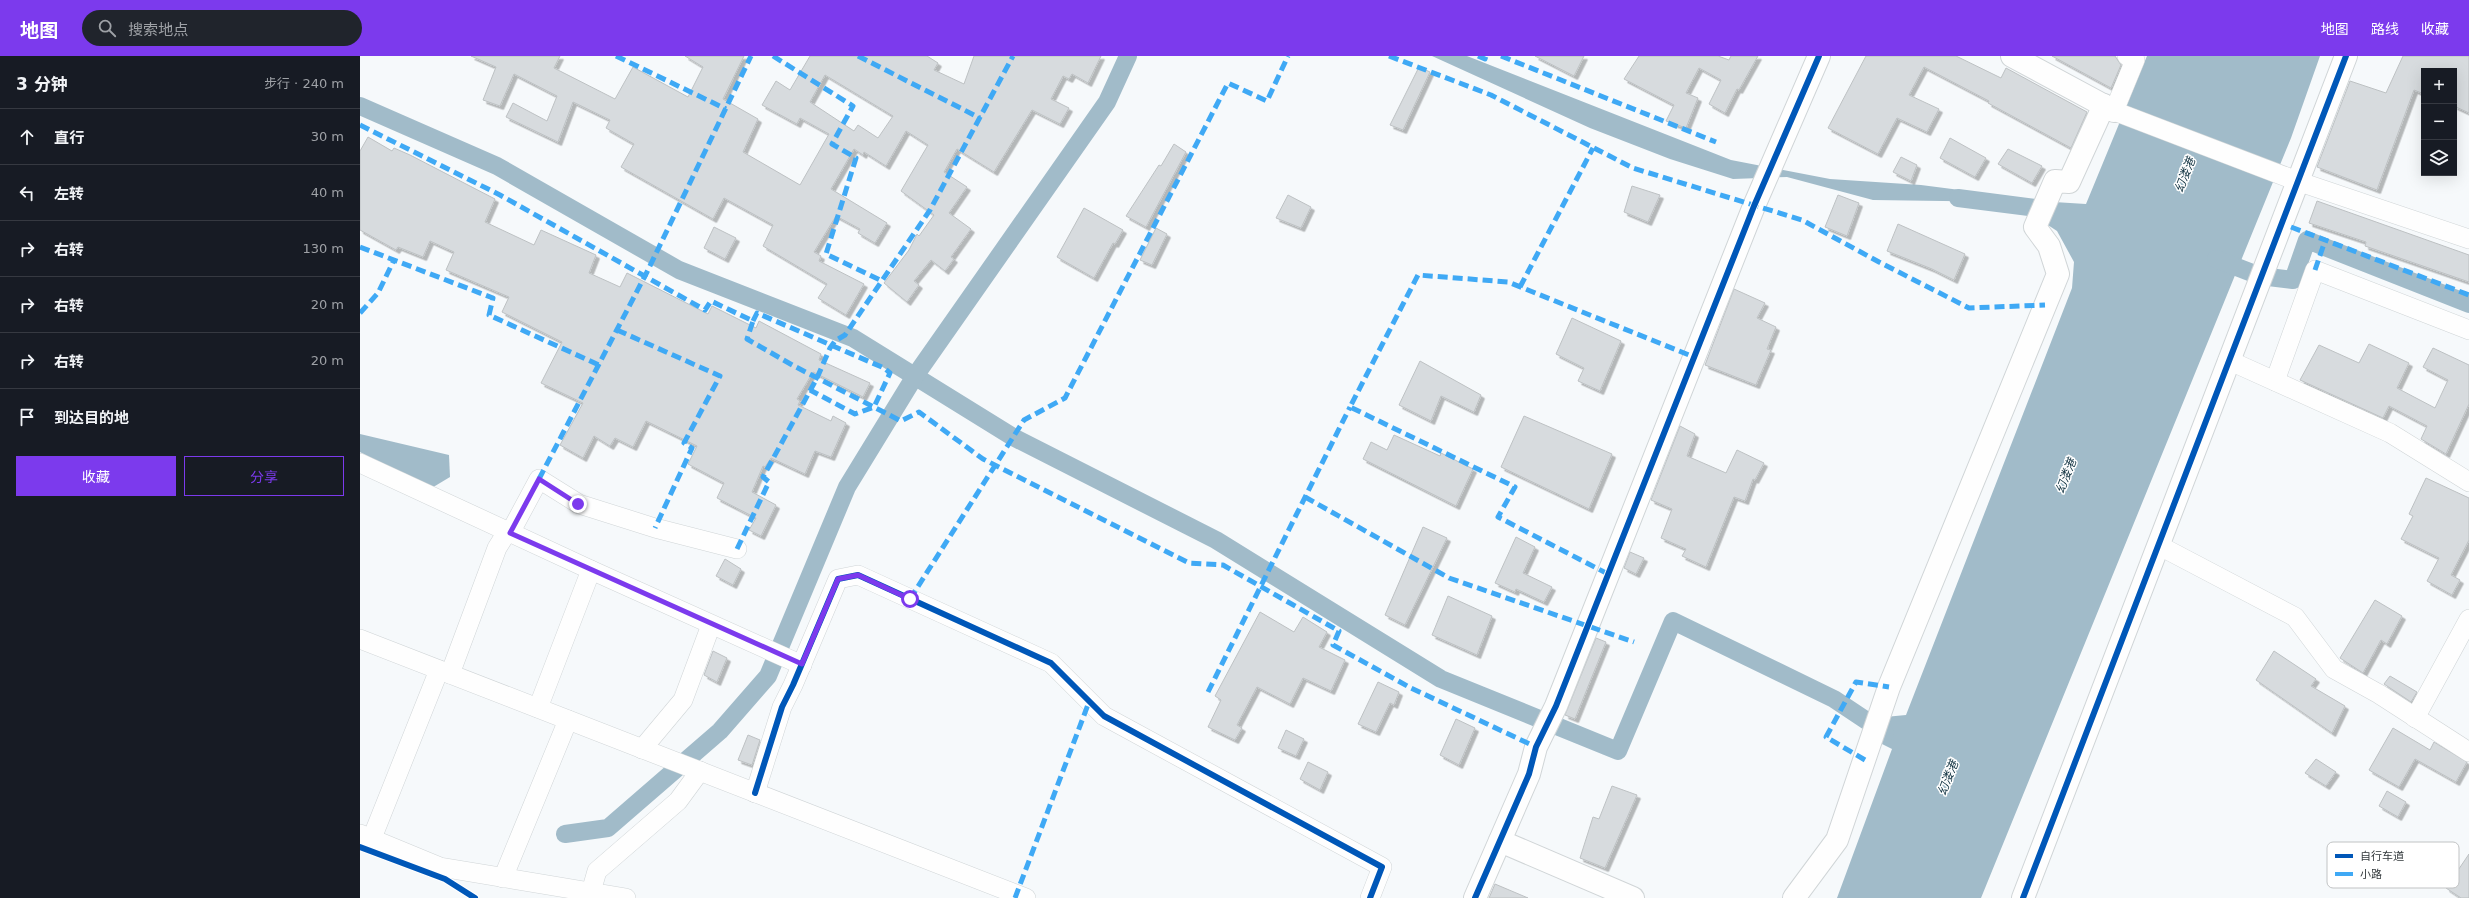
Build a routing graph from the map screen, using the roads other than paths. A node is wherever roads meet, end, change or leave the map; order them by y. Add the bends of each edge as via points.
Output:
1 (1819, 56) edge
2 (2012, 56) edge
3 (2127, 56) edge
4 (2346, 56) edge
5 (2109, 108) junction
6 (2289, 178) junction
7 (2469, 239) edge
8 (2469, 330) edge
9 (2228, 360) junction
10 (2275, 381) junction
11 (360, 463) edge
12 (2469, 482) edge
13 (508, 533) junction
14 (2158, 545) junction
15 (737, 549) dead end
16 (591, 570) junction
17 (2469, 619) edge
18 (711, 625) junction
19 (360, 639) edge
20 (802, 664) junction
21 (445, 672) junction
22 (538, 708) junction
23 (2415, 718) junction
24 (568, 720) junction
25 (642, 749) junction
26 (2469, 752) edge
27 (700, 771) junction
28 (755, 793) junction
29 (366, 836) edge
30 (1500, 841) junction
31 (503, 878) junction
32 (584, 893) edge
33 (626, 898) edge
34 (1026, 898) edge
35 (1370, 898) edge
36 (1475, 898) edge
37 (1633, 898) edge
38 (1794, 898) edge
39 (2023, 898) edge

1 - 30 street via 1754,206 1556,706 1536,747 1529,774
2 - 5 street
3 - 5 street via 2135,60
4 - 6 street
5 - 6 street
5 - 38 street via 2069,182 2054,181 2035,227 2049,246 2058,274 1889,687 1837,840
6 - 7 street
6 - 9 street
8 - 10 street via 2316,270
9 - 10 street
9 - 14 street
10 - 12 street via 2390,433
11 - 13 street
13 - 15 street via 539,479 578,504 655,528
13 - 16 street
13 - 21 street via 497,548
14 - 23 street via 2295,617 2334,669
14 - 39 street
16 - 18 street
16 - 22 street
17 - 23 street
18 - 20 street
18 - 25 street via 683,700
19 - 21 street
20 - 28 street via 782,707
20 - 35 street via 838,579 858,575 1051,663 1104,716 1382,867
21 - 22 street
21 - 29 street
22 - 24 street
23 - 26 street
24 - 25 street
24 - 31 street
25 - 27 street
27 - 28 street
27 - 32 street via 678,801 597,870
28 - 34 street
29 - 31 street via 440,867
30 - 36 street
30 - 37 street
31 - 32 street
32 - 33 street

